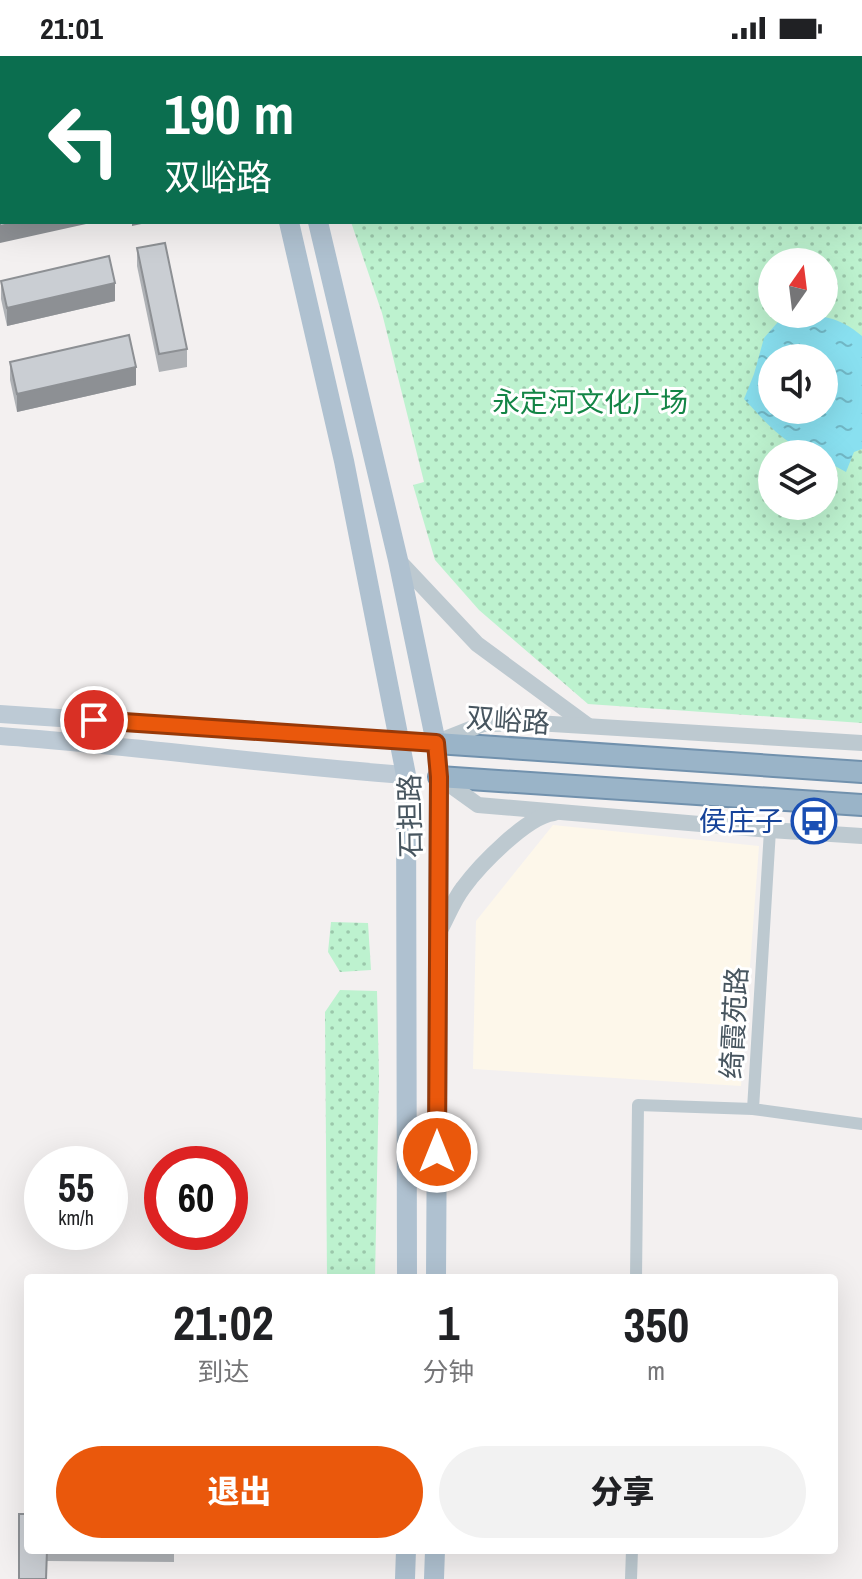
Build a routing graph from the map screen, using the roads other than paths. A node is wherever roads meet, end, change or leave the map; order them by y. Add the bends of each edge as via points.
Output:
1 (289, 224) edge
2 (318, 224) edge
3 (398, 560) junction
4 (0, 714) edge
5 (587, 725) junction
6 (0, 736) edge
7 (400, 741) junction
8 (436, 743) junction
9 (862, 743) edge
10 (862, 772) edge
11 (406, 775) junction
12 (439, 777) junction
13 (862, 805) edge
14 (562, 812) junction
15 (770, 830) junction
16 (862, 836) edge
17 (439, 932) junction
18 (753, 1109) junction
19 (862, 1124) edge
20 (407, 1274) edge
21 (436, 1274) edge
22 (636, 1274) edge
23 (406, 1554) edge
24 (435, 1554) edge
25 (632, 1554) edge
26 (405, 1579) edge
27 (434, 1579) edge
28 (631, 1579) edge

1 - 7 main road, 石担路
2 - 3 main road, 石担路
3 - 5 street via 477,644
3 - 8 main road, 石担路
4 - 7 main road
5 - 8 street, 双峪路 via 483,724
5 - 9 street, 双峪路
6 - 11 main road
7 - 8 main road
7 - 11 main road, 石担路
8 - 10 highway, 双峪路
8 - 12 main road, 石担路
11 - 12 main road
11 - 20 main road, 石担路
12 - 13 highway
12 - 14 street via 478,805
12 - 17 main road, 石担路
14 - 15 street
14 - 17 street via 543,814 502,847 463,889
15 - 16 street
15 - 18 street, 绮霞苑路
17 - 21 main road, 石担路
18 - 19 street, 绮霞苑路
18 - 22 street via 638,1105
23 - 26 main road
24 - 27 main road
25 - 28 street

